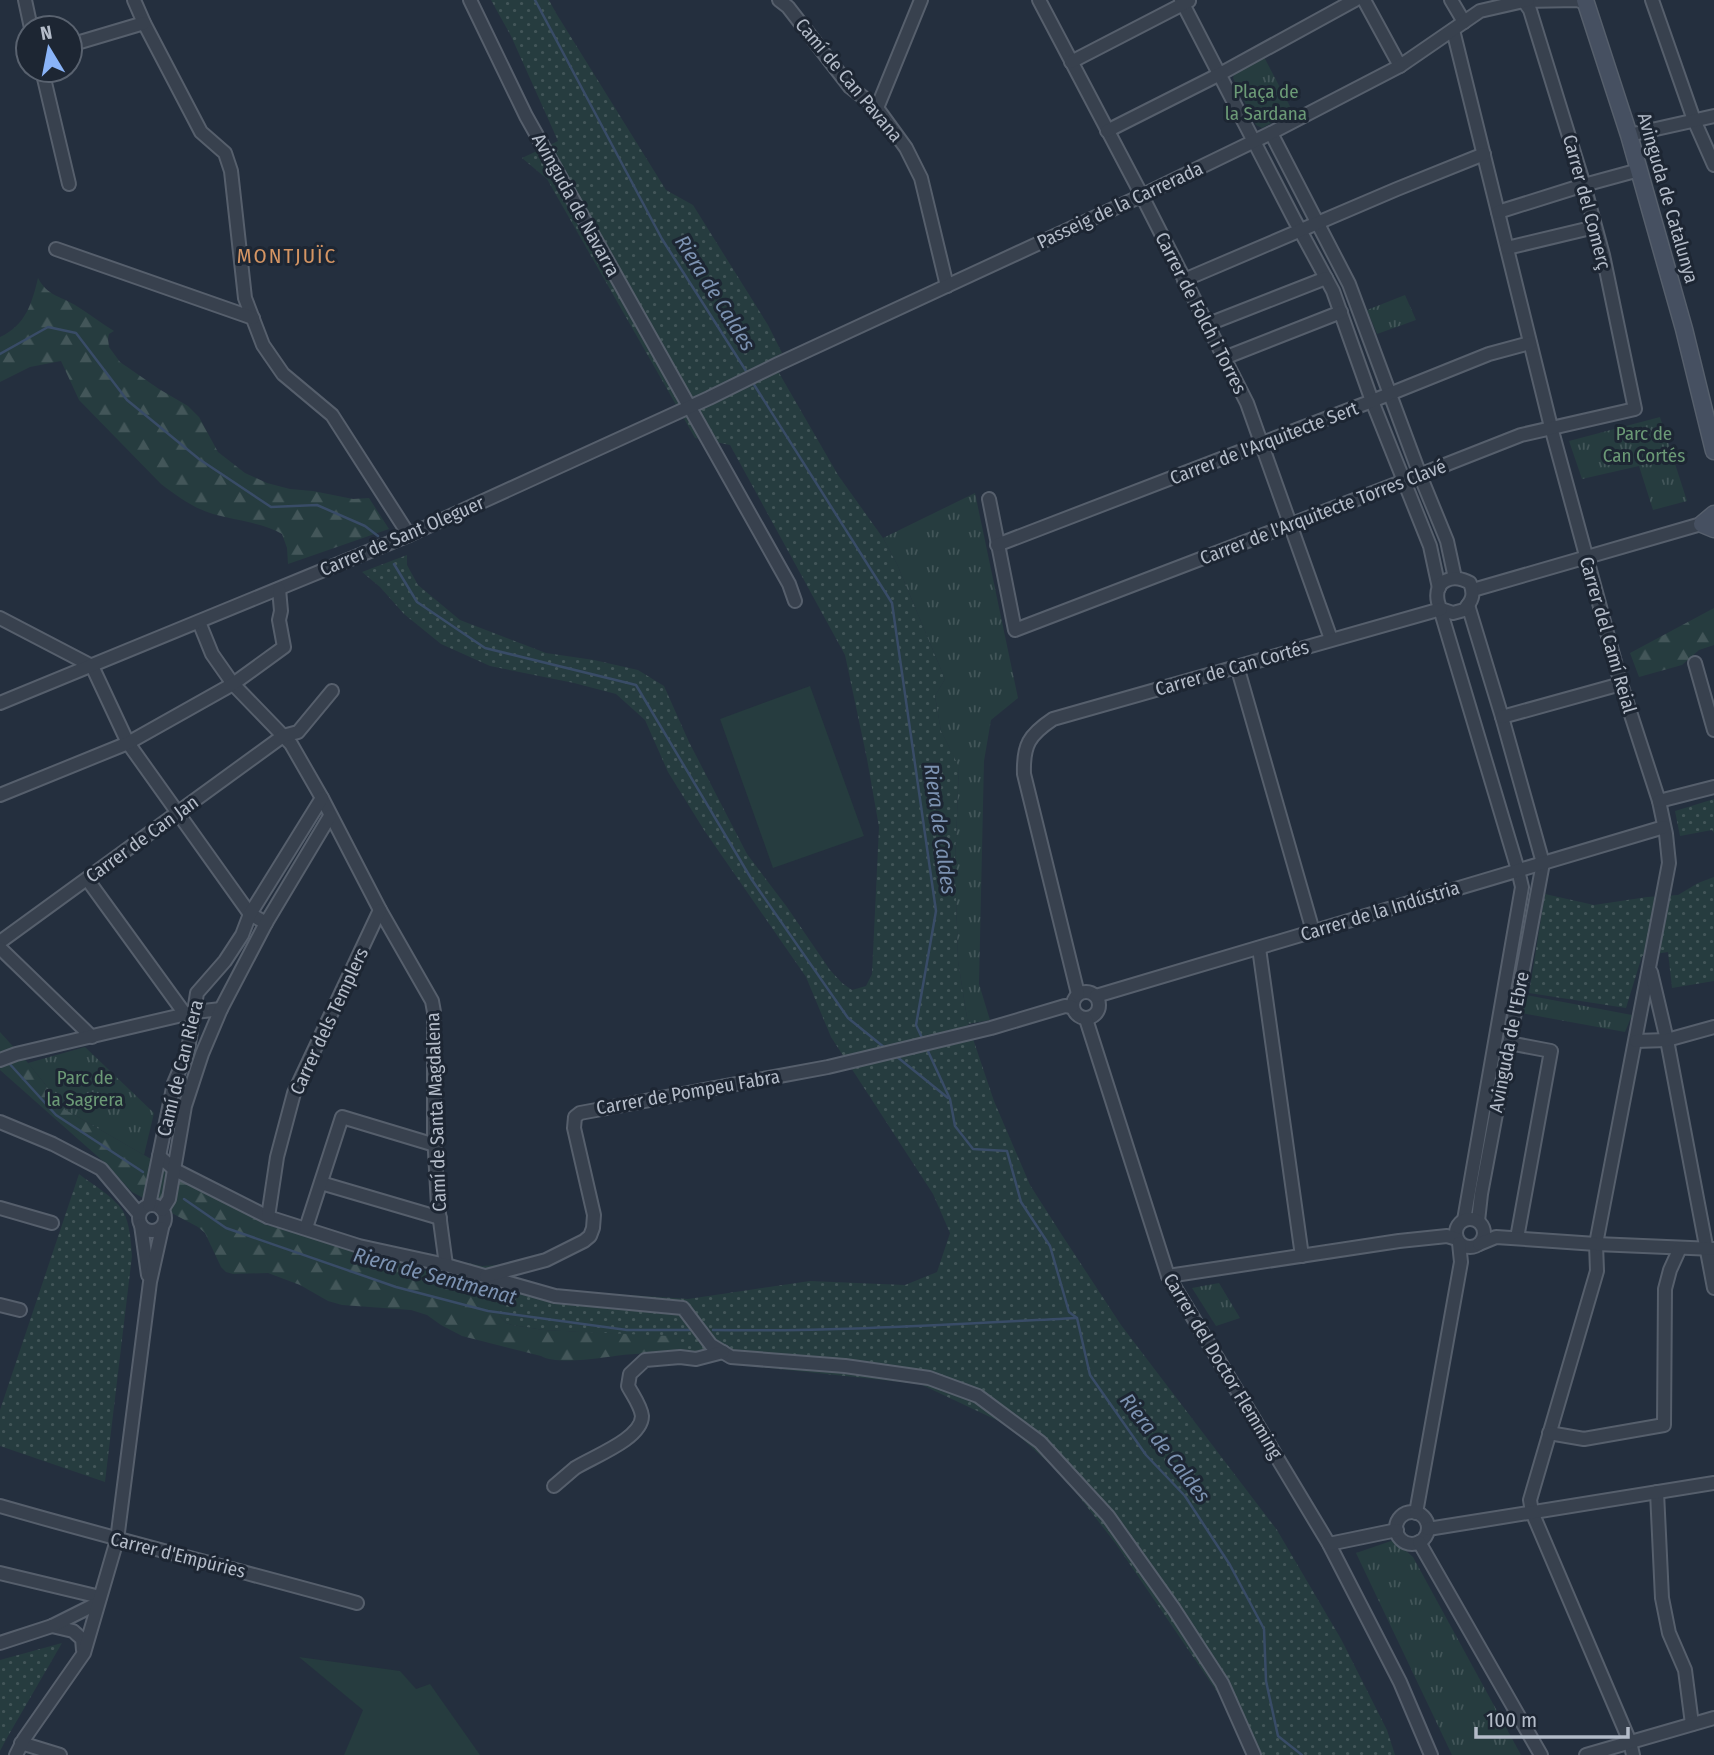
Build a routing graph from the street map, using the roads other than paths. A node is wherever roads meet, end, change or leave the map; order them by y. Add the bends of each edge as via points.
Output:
1 (134, 0) edge
2 (470, 0) edge
3 (921, 0) edge
4 (1039, 0) edge
5 (1355, 0) edge
6 (1364, 0) edge
7 (1451, 0) edge
8 (1525, 0) edge
9 (1652, 0) edge
10 (1185, 1) edge
11 (1586, 1) edge
12 (787, 2) edge
13 (1464, 22) junction
14 (144, 23) junction
15 (1453, 30) junction
16 (84, 41) edge
17 (1071, 62) junction
18 (1400, 66) junction
19 (1220, 74) junction
20 (46, 84) edge
21 (877, 108) junction
22 (1714, 116) edge
23 (1694, 120) junction
24 (1107, 131) junction
25 (1271, 133) junction
26 (1629, 135) junction
27 (1254, 141) junction
28 (1484, 154) junction
29 (1714, 165) edge
30 (1639, 170) junction
31 (69, 184) dead end
32 (1584, 185) junction
33 (1141, 196) junction
34 (1498, 212) junction
35 (1317, 223) junction
36 (1595, 227) junction
37 (1300, 230) junction
38 (56, 248) dead end
39 (1507, 248) junction
40 (1326, 278) junction
41 (1184, 280) junction
42 (947, 286) junction
43 (1341, 312) junction
44 (253, 318) junction
45 (1206, 324) junction
46 (1530, 343) junction
47 (1224, 358) junction
48 (1390, 394) junction
49 (709, 398) joint
50 (1372, 401) junction
51 (690, 407) junction
52 (1635, 409) joint
53 (1551, 427) junction
54 (1261, 444) junction
55 (1714, 451) edge
56 (1420, 475) junction
57 (1404, 481) junction
58 (989, 499) dead end
59 (1711, 522) edge
60 (1290, 525) junction
61 (409, 534) junction
62 (997, 545) junction
63 (1586, 557) junction
64 (1455, 578) junction
65 (1439, 588) junction
66 (279, 589) junction
67 (1473, 590) junction
68 (795, 601) dead end
69 (1468, 605) junction
70 (1441, 610) junction
71 (0, 618) edge
72 (199, 622) junction
73 (1331, 639) junction
74 (1695, 663) dead end
75 (92, 666) junction
76 (1237, 666) junction
77 (233, 684) junction
78 (1621, 684) junction
79 (332, 691) dead end
80 (0, 703) edge
81 (1502, 717) junction
82 (1714, 730) edge
83 (283, 736) junction
84 (128, 743) junction
85 (1714, 787) edge
86 (0, 795) edge
87 (322, 798) junction
88 (1659, 801) junction
89 (178, 813) junction
90 (330, 816) junction
91 (1664, 827) junction
92 (1543, 863) junction
93 (1518, 870) junction
94 (87, 879) junction
95 (380, 909) junction
96 (250, 914) junction
97 (266, 923) junction
98 (1313, 932) junction
99 (0, 942) edge
100 (0, 948) edge
101 (1259, 948) junction
102 (1650, 965) junction
103 (1078, 994) junction
104 (1096, 996) junction
105 (1072, 1007) junction
106 (220, 1009) junction
107 (190, 1013) junction
108 (1086, 1018) junction
109 (1714, 1027) edge
110 (92, 1037) junction
111 (1667, 1040) junction
112 (1636, 1041) junction
113 (1509, 1043) junction
114 (0, 1060) edge
115 (0, 1122) edge
116 (435, 1145) junction
117 (159, 1156) junction
118 (175, 1170) junction
119 (321, 1183) junction
120 (0, 1208) edge
121 (162, 1210) junction
122 (143, 1215) junction
123 (268, 1217) junction
124 (440, 1218) junction
125 (52, 1223) dead end
126 (162, 1228) junction
127 (306, 1228) junction
128 (1466, 1234) junction
129 (1517, 1238) junction
130 (1596, 1244) junction
131 (1681, 1248) junction
132 (1710, 1249) edge
133 (1303, 1256) junction
134 (446, 1265) junction
135 (486, 1276) junction
136 (1168, 1276) junction
137 (149, 1282) junction
138 (1714, 1288) edge
139 (0, 1305) edge
140 (20, 1310) dead end
141 (723, 1352) junction
142 (1549, 1433) junction
143 (1714, 1483) edge
144 (554, 1486) dead end
145 (1657, 1492) junction
146 (0, 1506) edge
147 (1532, 1512) junction
148 (1416, 1513) junction
149 (1428, 1529) junction
150 (1396, 1530) junction
151 (117, 1540) junction
152 (1419, 1542) junction
153 (1329, 1544) junction
154 (0, 1573) edge
155 (99, 1600) junction
156 (357, 1603) dead end
157 (52, 1626) junction
158 (0, 1643) edge
159 (84, 1653) junction
160 (1714, 1718) edge
161 (1692, 1724) junction
162 (18, 1749) edge
163 (1632, 1749) edge
164 (60, 1755) edge
165 (1254, 1755) edge
166 (1431, 1755) edge
167 (1541, 1755) edge
168 (1586, 1755) edge

1 - 14 street
2 - 51 street, Avinguda de Navarra via 526,116
3 - 21 street
4 - 17 street, Carrer de Folch i Torres
5 - 19 street
6 - 18 street
7 - 13 street
8 - 11 street, Passeig de la Carrerada
8 - 13 street, Passeig de la Carrerada via 1479,11
8 - 32 street, Carrer del Comerç
9 - 23 street
10 - 17 street
10 - 19 street
11 - 26 street, Avinguda de Catalunya
12 - 21 street, Camí de Can Pavana via 850,87
13 - 15 street, Passeig de la Carrerada
14 - 16 street
14 - 44 street via 201,132 225,153 245,298
15 - 18 street, Passeig de la Carrerada
15 - 28 street, Carrer del Camí Reial
17 - 24 street, Carrer de Folch i Torres
18 - 25 street, Passeig de la Carrerada
19 - 24 street
19 - 27 street
20 - 31 street
21 - 42 street, Camí de Can Pavana via 921,178
22 - 23 street
23 - 26 street
23 - 29 street
24 - 33 street, Carrer de Folch i Torres
25 - 27 street, Passeig de la Carrerada
25 - 35 street
26 - 30 street, Avinguda de Catalunya
27 - 33 street, Passeig de la Carrerada
27 - 37 street
28 - 34 street, Carrer del Camí Reial
28 - 35 street
30 - 32 street
30 - 55 street, Avinguda de Catalunya
32 - 34 street
32 - 36 street, Carrer del Comerç
33 - 41 street, Carrer de Folch i Torres
33 - 42 street, Passeig de la Carrerada
34 - 39 street, Carrer del Camí Reial
35 - 37 street
35 - 48 street via 1349,284
36 - 39 street
36 - 52 street, Carrer del Comerç
37 - 40 street
37 - 41 street
38 - 44 street
39 - 46 street, Carrer del Camí Reial
40 - 43 street
40 - 45 street
41 - 45 street, Carrer de Folch i Torres
42 - 49 street, Passeig de la Carrerada
43 - 47 street
43 - 50 street
44 - 61 street via 263,345 283,374 332,415
45 - 47 street, Carrer de Folch i Torres
46 - 48 street, Carrer de l'Arquitecte Sert via 1489,354
46 - 53 street, Carrer del Camí Reial
47 - 54 street, Carrer de Folch i Torres
48 - 50 street, Carrer de l'Arquitecte Sert
48 - 56 street
49 - 51 street, Carrer de Sant Oleguer
50 - 54 street, Carrer de l'Arquitecte Sert
50 - 57 street
51 - 61 street, Carrer de Sant Oleguer
51 - 68 street, Avinguda de Navarra
52 - 53 street, Carrer de l'Arquitecte Torres Clavé
53 - 56 street, Carrer de l'Arquitecte Torres Clavé
53 - 63 street, Carrer del Camí Reial
54 - 60 street, Carrer de Folch i Torres
54 - 62 street, Carrer de l'Arquitecte Sert
56 - 57 street, Carrer de l'Arquitecte Torres Clavé
56 - 64 street via 1447,541
57 - 60 street, Carrer de l'Arquitecte Torres Clavé
57 - 65 street via 1430,546
58 - 62 street
59 - 63 street
60 - 62 street, Carrer de l'Arquitecte Torres Clavé via 1015,630
60 - 73 street, Carrer de Folch i Torres
61 - 66 street, Carrer de Sant Oleguer
63 - 67 street
63 - 78 street, Carrer del Camí Reial
64 - 65 street
64 - 67 street via 1467,581
65 - 70 street
66 - 72 street, Carrer de Sant Oleguer
66 - 77 street via 284,647
67 - 69 street
69 - 70 street via 1459,612
69 - 81 street
70 - 73 street, Carrer de Can Cortés
70 - 93 street, Avinguda de l'Ebre
71 - 75 street
72 - 75 street, Carrer de Sant Oleguer
72 - 77 street, Camí de Santa Magdalena via 212,654
73 - 76 street, Carrer de Can Cortés
74 - 82 street
75 - 80 street, Carrer de Sant Oleguer
75 - 84 street
76 - 98 street
76 - 103 street, Carrer de Can Cortés via 1053,719 1031,738 1023,755 1024,774
77 - 83 street, Camí de Santa Magdalena
77 - 84 street
78 - 81 street
78 - 88 street, Carrer del Camí Reial
79 - 83 street, Carrer de Can Jan via 298,732
81 - 92 street
83 - 87 street, Camí de Santa Magdalena
83 - 89 street, Carrer de Can Jan
84 - 86 street
84 - 89 street
85 - 88 street
87 - 90 street, Camí de Santa Magdalena
87 - 96 street, Camí de Can Riera
88 - 91 street, Carrer del Camí Reial
89 - 94 street, Carrer de Can Jan
89 - 96 street
90 - 95 street, Camí de Santa Magdalena
90 - 97 street, Camí de Can Riera
91 - 92 street, Carrer de la Indústria
91 - 102 street, Carrer del Camí Reial via 1669,863
92 - 93 street, Carrer de la Indústria
92 - 113 street, Avinguda de l'Ebre
93 - 98 street, Carrer de la Indústria
93 - 128 street, Avinguda de l'Ebre via 1522,887
94 - 99 street, Carrer de Can Jan
94 - 107 street
95 - 116 street, Camí de Santa Magdalena via 432,1001
95 - 123 street, Carrer dels Templers via 294,1093 277,1157
96 - 97 street
96 - 107 street, Camí de Can Riera via 225,961 197,993
97 - 106 street, Camí de Can Riera
98 - 101 street, Carrer de la Indústria
100 - 110 street
101 - 104 street, Carrer de la Indústria
101 - 133 street
102 - 111 street
102 - 112 street, Carrer del Camí Reial
103 - 104 street
103 - 105 street
104 - 108 street via 1099,1009
105 - 108 street
105 - 135 street, Carrer de Pompeu Fabra via 828,1067 580,1113 574,1128 594,1215 590,1236 546,1260
106 - 107 street
106 - 118 street, Camí de Can Riera via 185,1106
107 - 110 street
107 - 117 street, Camí de Can Riera via 188,1050 174,1083
108 - 136 street, Carrer del Doctor Flemming
109 - 111 street
110 - 114 street
111 - 112 street
111 - 132 street
112 - 130 street, Carrer del Camí Reial
113 - 128 street, Avinguda de l'Ebre via 1481,1194
113 - 129 street via 1551,1051
115 - 122 street via 53,1143 101,1170
116 - 119 street via 342,1116
116 - 124 street, Camí de Santa Magdalena
117 - 118 street
117 - 122 street, Camí de Can Riera
118 - 121 street, Camí de Can Riera
118 - 123 street
119 - 124 street
119 - 127 street
120 - 125 street
121 - 122 street via 156,1206
121 - 126 street via 166,1218
122 - 126 street via 146,1230
122 - 137 street, Camí de Can Riera
123 - 127 street
124 - 134 street, Camí de Santa Magdalena
126 - 137 street, Camí de Can Riera
127 - 134 street via 359,1246
128 - 129 street
128 - 133 street
128 - 148 street, Avinguda de l'Ebre
129 - 130 street
130 - 131 street
130 - 142 street, Carrer del Camí Reial via 1597,1271
131 - 132 street
131 - 142 street via 1665,1289 1664,1425 1584,1438
132 - 138 street
133 - 136 street
134 - 135 street
135 - 141 street via 555,1296 683,1308 711,1345
136 - 153 street, Carrer del Doctor Flemming
137 - 151 street, Camí de Can Riera
139 - 140 street
141 - 144 street via 696,1359 645,1360 630,1374 628,1386 642,1416 631,1436 575,1468
141 - 165 street via 731,1357 929,1378 978,1396 1040,1442 1108,1516 1174,1609 1222,1683
142 - 147 street, Carrer del Camí Reial via 1530,1500
143 - 145 street
145 - 147 street
145 - 161 street via 1662,1598 1669,1633 1685,1670
146 - 151 street, Carrer d'Empúries
147 - 149 street
147 - 163 street
148 - 149 street via 1424,1517
148 - 150 street via 1400,1518
149 - 152 street
150 - 152 street via 1407,1543
150 - 153 street
151 - 155 street, Camí de Can Riera
151 - 156 street, Carrer d'Empúries
152 - 167 street
153 - 166 street, Carrer del Doctor Flemming via 1400,1682
154 - 155 street
155 - 157 street
155 - 159 street, Camí de Can Riera
157 - 158 street
157 - 159 street via 82,1639
159 - 162 street, Camí de Can Riera
160 - 161 street
161 - 163 street
162 - 164 street
163 - 168 street

